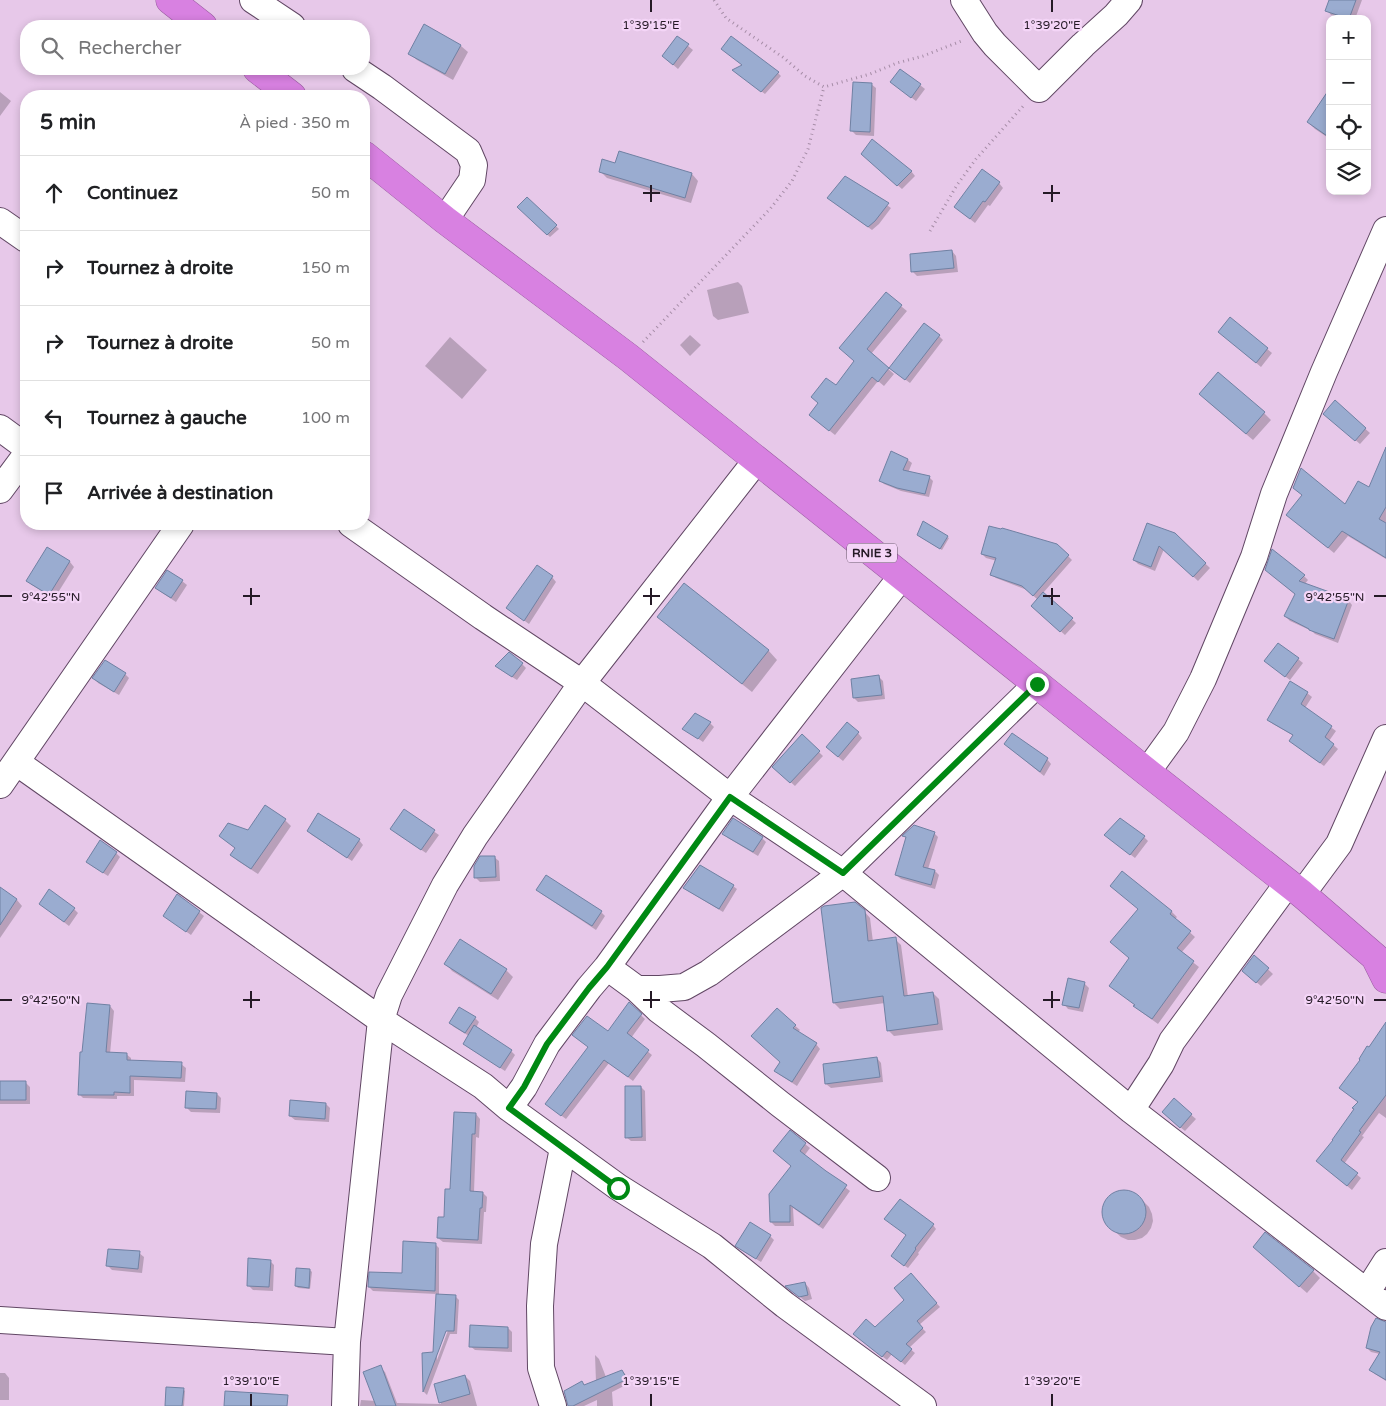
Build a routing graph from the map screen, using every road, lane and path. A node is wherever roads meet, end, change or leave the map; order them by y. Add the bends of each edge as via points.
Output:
1 (170, 0) edge
2 (254, 0) edge
3 (714, 0) edge
4 (964, 0) edge
5 (1129, 0) edge
6 (196, 20) edge
7 (283, 20) edge
8 (985, 33) junction
9 (264, 75) edge
10 (364, 75) edge
11 (824, 87) junction
12 (1039, 89) junction
13 (282, 90) edge
14 (370, 160) edge
15 (445, 220) junction
16 (0, 221) edge
17 (1386, 230) edge
18 (930, 231) dead end
19 (20, 235) edge
20 (628, 358) junction
21 (0, 428) edge
22 (20, 443) edge
23 (756, 460) junction
24 (20, 463) edge
25 (0, 490) edge
26 (177, 530) edge
27 (360, 530) edge
28 (902, 576) junction
29 (582, 683) junction
30 (1037, 684) junction
31 (1386, 738) edge
32 (16, 762) junction
33 (1147, 772) junction
34 (0, 785) edge
35 (730, 797) junction
36 (843, 873) junction
37 (1295, 888) junction
38 (1382, 965) edge
39 (607, 967) junction
40 (638, 989) junction
41 (381, 1020) junction
42 (509, 1108) junction
43 (1131, 1110) junction
44 (563, 1148) junction
45 (876, 1178) dead end
46 (1386, 1262) edge
47 (1376, 1299) edge
48 (0, 1320) edge
49 (347, 1342) junction
50 (346, 1406) edge
51 (553, 1406) edge
52 (923, 1406) edge

1 - 6 highway
2 - 7 street
3 - 11 path via 726,18
4 - 8 street
5 - 12 street
8 - 11 path
8 - 12 street
9 - 13 highway
10 - 15 street via 468,151 474,165 472,180
11 - 20 path via 808,149 792,181 770,209
12 - 18 path via 976,159
14 - 15 highway, RNIE 3
15 - 20 highway, RNIE 3
16 - 19 street
17 - 33 street via 1274,494 1254,557 1202,679 1176,732
20 - 23 highway, RNIE 3
21 - 22 street
23 - 28 highway, RNIE 3
23 - 29 street
24 - 25 street
26 - 32 street
27 - 29 street
28 - 30 highway, RNIE 3
28 - 35 street
29 - 35 street
29 - 41 street via 475,836 445,885 390,995
30 - 33 highway, RNIE 3
30 - 36 street
31 - 37 street via 1339,844
32 - 34 street
32 - 41 street
33 - 37 highway, RNIE 3
35 - 36 street
35 - 39 street
36 - 40 street via 710,973 684,987
36 - 43 street
37 - 38 highway, RNIE 3
37 - 43 street via 1172,1041
39 - 40 street
39 - 42 street via 547,1044
40 - 45 street via 659,1010
41 - 42 street via 483,1086
41 - 49 street
42 - 44 street
43 - 47 street
44 - 51 street via 544,1244 540,1306 541,1368
44 - 52 street via 618,1188 712,1246 785,1305
46 - 47 street
48 - 49 street
49 - 50 street

